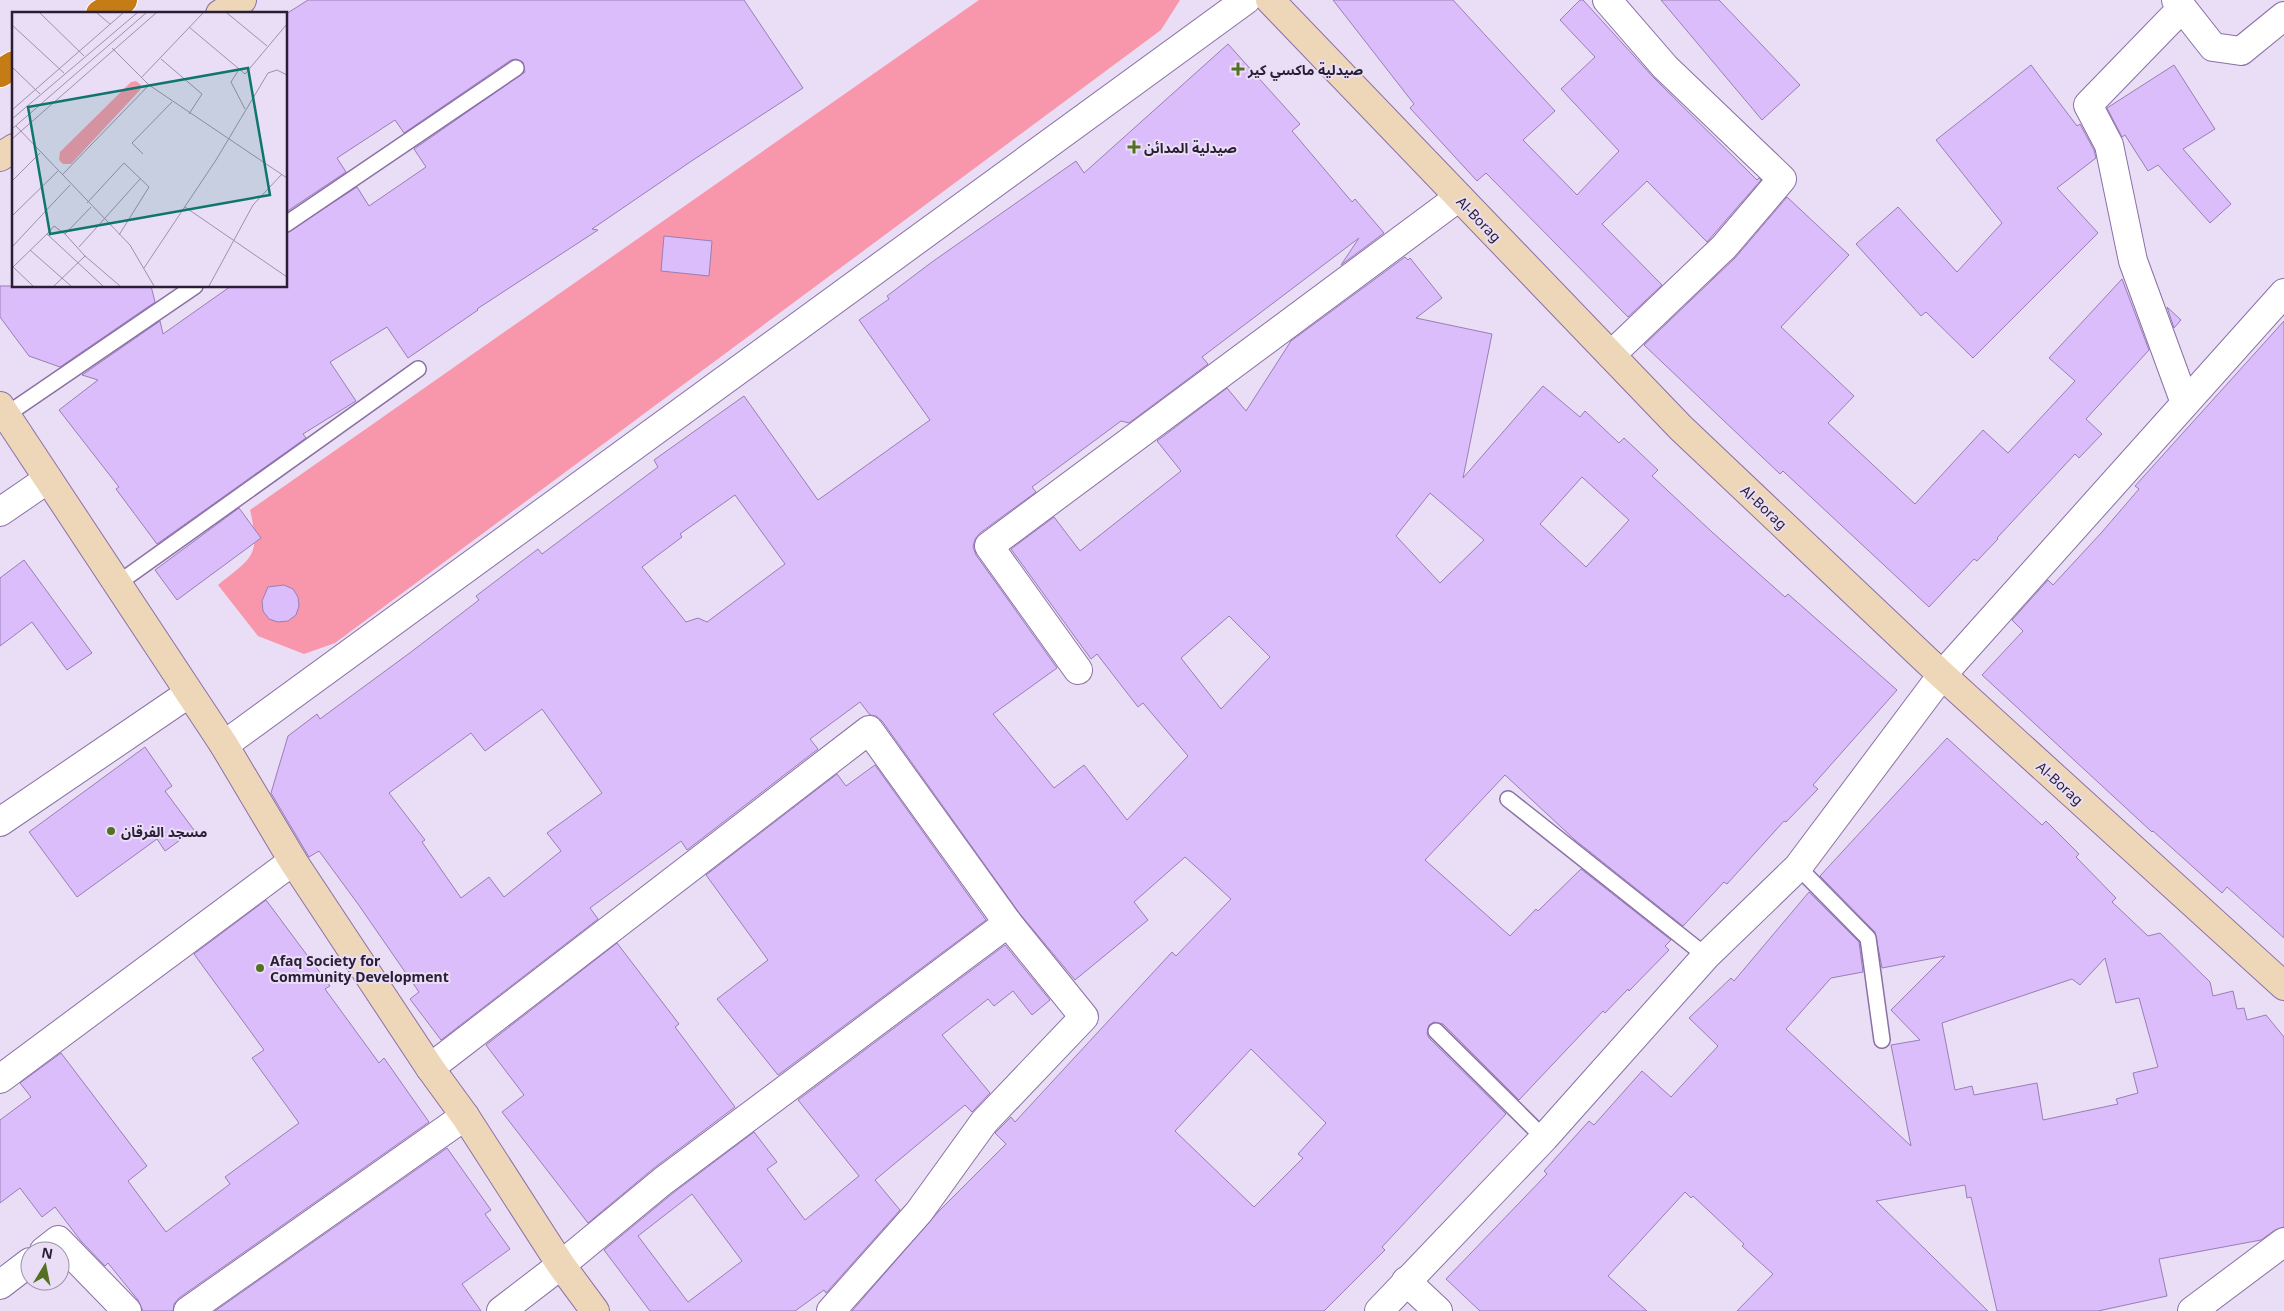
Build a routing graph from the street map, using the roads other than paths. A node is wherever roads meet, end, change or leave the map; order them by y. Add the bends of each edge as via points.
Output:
1 (123, 0) edge
2 (242, 0) edge
3 (1246, 0) edge
4 (1270, 0) edge
5 (1607, 0) edge
6 (2179, 4) edge
7 (103, 12) edge
8 (223, 12) edge
9 (2284, 16) edge
10 (12, 66) edge
11 (516, 68) dead end
12 (0, 73) edge
13 (12, 149) edge
14 (0, 157) edge
15 (1458, 197) junction
16 (288, 223) edge
17 (192, 288) edge
18 (2284, 294) edge
19 (1611, 355) junction
20 (418, 369) dead end
21 (2185, 403) junction
22 (3, 410) edge
23 (48, 478) junction
24 (0, 512) edge
25 (117, 584) junction
26 (1078, 670) dead end
27 (1942, 675) junction
28 (188, 694) junction
29 (224, 746) junction
30 (1508, 799) dead end
31 (0, 822) edge
32 (293, 861) junction
33 (1798, 867) junction
34 (1008, 923) junction
35 (1706, 956) junction
36 (2284, 986) edge
37 (1436, 1031) dead end
38 (1882, 1040) dead end
39 (430, 1068) junction
40 (0, 1079) edge
41 (465, 1116) junction
42 (1544, 1138) junction
43 (2284, 1242) edge
44 (70, 1252) edge
45 (561, 1265) junction
46 (20, 1270) edge
47 (1406, 1281) junction
48 (0, 1285) edge
49 (127, 1311) edge
50 (188, 1311) edge
51 (501, 1311) edge
52 (595, 1311) edge
53 (831, 1311) edge
54 (1379, 1311) edge
55 (1438, 1311) edge
56 (2192, 1311) edge

1 - 7 highway
2 - 8 street
3 - 29 street
4 - 15 street, Al-Borag
5 - 19 street via 1665,67 1782,179 1724,248
6 - 9 street via 2213,47 2241,52
6 - 21 street via 2088,105 2109,145 2132,261
10 - 12 highway
11 - 16 lane
13 - 14 street
15 - 19 street, Al-Borag
15 - 26 street via 989,546
17 - 22 lane
18 - 21 street
19 - 27 street, Al-Borag via 1681,428
20 - 25 lane
21 - 27 street
22 - 23 street
23 - 24 street
23 - 25 street
25 - 28 street
27 - 33 street
27 - 36 street, Al-Borag
28 - 29 street
28 - 31 street
29 - 32 street
30 - 35 lane
32 - 39 street
32 - 40 street
33 - 35 street
33 - 38 lane via 1868,938
34 - 39 street via 869,730
34 - 45 street via 663,1181
34 - 53 street via 1084,1017 984,1122 918,1212
35 - 42 street
37 - 42 lane
39 - 41 street
41 - 45 street
41 - 50 street
42 - 47 street
43 - 56 street
44 - 49 street
45 - 51 street
45 - 52 street
46 - 48 street
47 - 54 street
47 - 55 street

